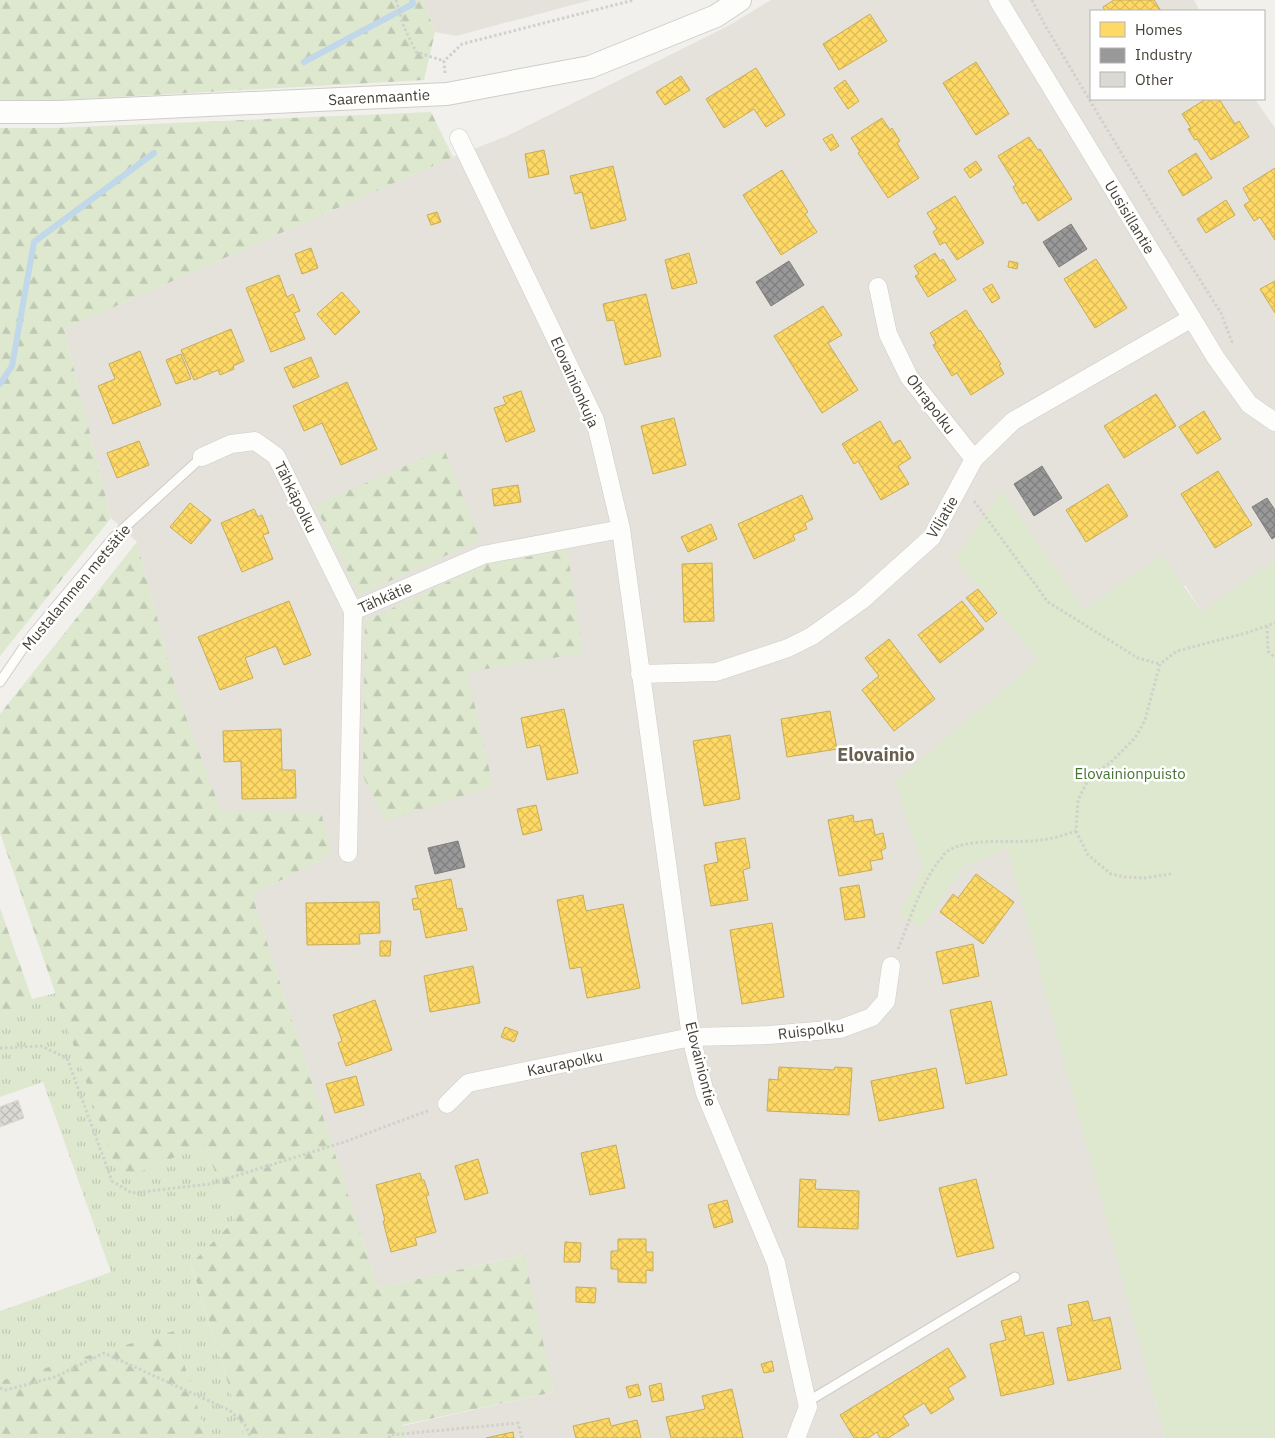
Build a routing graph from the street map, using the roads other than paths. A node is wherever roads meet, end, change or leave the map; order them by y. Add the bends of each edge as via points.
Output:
1 (740, 0) edge
2 (998, 0) edge
3 (0, 112) edge
4 (459, 138) dead end
5 (878, 287) dead end
6 (1192, 318) junction
7 (1275, 422) edge
8 (202, 457) joint
9 (974, 459) junction
10 (621, 529) junction
11 (353, 611) junction
12 (640, 674) junction
13 (0, 682) edge
14 (348, 853) dead end
15 (891, 966) road end
16 (691, 1038) junction
17 (447, 1104) road end
18 (1015, 1277) dead end
19 (806, 1402) junction
20 (796, 1438) edge

1 - 3 street, Saarenmaantie via 716,16 590,67 447,94 68,112
2 - 6 street, Uusisillantie
4 - 10 street, Elovainionkuja via 595,420
5 - 9 street, Ohrapolku via 888,334 909,377
6 - 7 street, Uusisillantie via 1249,404
6 - 9 street, Viljatie via 1013,421
8 - 11 street, Tähkäpolku via 231,444 255,441 276,456
8 - 13 lane, Mustalammen metsätie via 114,537 32,635
9 - 12 street, Viljatie via 932,538 862,600 812,636 788,648 716,672
10 - 11 street, Tähkätie via 483,555
10 - 12 street, Elovainionkuja
11 - 14 street, Tähkätie
12 - 16 street, Elovainiontie
15 - 16 street, Ruispolku via 886,1000 872,1017 840,1029
16 - 17 street, Kaurapolku via 468,1084
16 - 19 street, Elovainiontie via 705,1093 776,1263
18 - 19 lane
19 - 20 street, Elovainiontie via 808,1407

